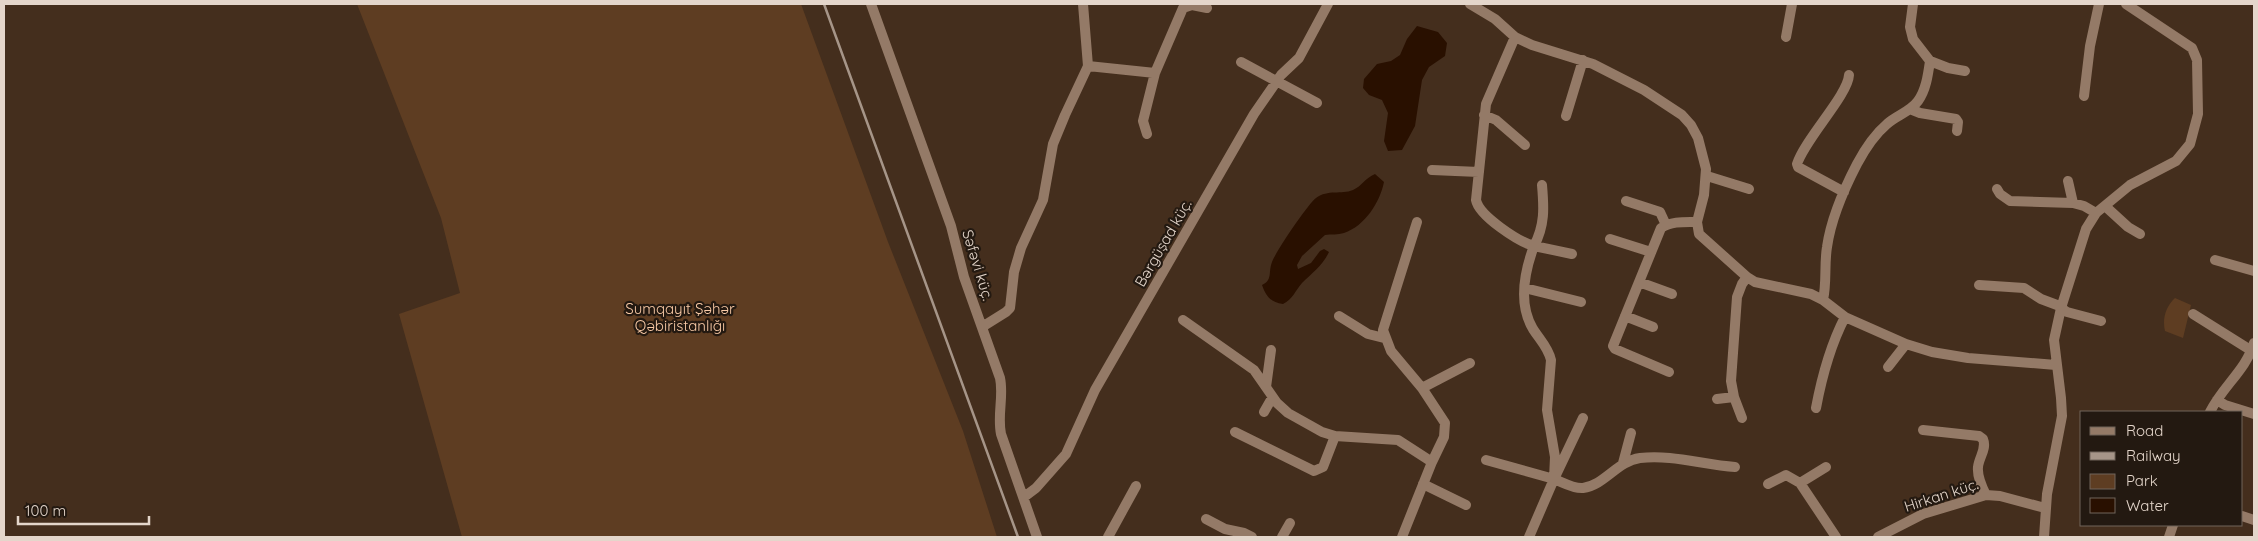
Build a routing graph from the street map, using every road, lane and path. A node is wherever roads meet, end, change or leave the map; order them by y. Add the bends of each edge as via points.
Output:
1 (871, 4) edge
2 (1083, 4) edge
3 (1328, 4) edge
4 (1470, 4) edge
5 (1913, 4) edge
6 (2100, 4) edge
7 (2126, 4) edge
8 (1789, 5) edge
9 (1181, 6) edge
10 (1207, 8) dead end
11 (1514, 37) junction
12 (1786, 38) dead end
13 (1583, 60) junction
14 (1930, 61) junction
15 (1241, 62) dead end
16 (1088, 66) junction
17 (1965, 70) dead end
18 (1155, 73) junction
19 (1849, 75) dead end
20 (1276, 81) junction
21 (2084, 96) dead end
22 (1317, 103) dead end
23 (1910, 109) junction
24 (1484, 115) junction
25 (1566, 116) dead end
26 (1957, 131) dead end
27 (1148, 134) dead end
28 (1525, 145) dead end
29 (1432, 170) dead end
30 (1479, 172) junction
31 (1707, 176) junction
32 (2068, 181) dead end
33 (1542, 185) dead end
34 (1749, 189) dead end
35 (1997, 189) dead end
36 (1844, 192) junction
37 (1626, 201) dead end
38 (2072, 203) junction
39 (2105, 206) junction
40 (2096, 213) junction
41 (1417, 222) dead end
42 (1697, 222) junction
43 (1666, 225) junction
44 (2140, 234) dead end
45 (1610, 240) dead end
46 (1534, 246) junction
47 (1651, 252) junction
48 (1572, 254) dead end
49 (2215, 260) dead end
50 (2254, 271) edge
51 (1747, 277) junction
52 (1639, 282) junction
53 (1979, 285) dead end
54 (1524, 288) junction
55 (1672, 294) dead end
56 (1823, 300) junction
57 (1581, 302) dead end
58 (2061, 308) junction
59 (2193, 314) dead end
60 (1339, 316) dead end
61 (1625, 316) junction
62 (1845, 317) junction
63 (1183, 320) dead end
64 (2101, 322) dead end
65 (982, 327) junction
66 (1653, 327) dead end
67 (1384, 338) junction
68 (1906, 344) junction
69 (2253, 347) edge
70 (1271, 350) dead end
71 (1470, 363) dead end
72 (2056, 365) junction
73 (1888, 367) dead end
74 (1669, 372) dead end
75 (1266, 387) junction
76 (1422, 388) junction
77 (1734, 397) junction
78 (1272, 398) junction
79 (1717, 399) dead end
80 (2217, 400) junction
81 (1816, 408) dead end
82 (2211, 411) edge
83 (1264, 412) dead end
84 (2254, 414) edge
85 (1583, 418) dead end
86 (1742, 418) dead end
87 (1923, 430) dead end
88 (1235, 432) dead end
89 (1631, 433) dead end
90 (1336, 436) junction
91 (1486, 460) dead end
92 (1432, 462) junction
93 (1623, 463) junction
94 (1826, 467) dead end
95 (1735, 468) dead end
96 (1554, 479) junction
97 (1423, 484) junction
98 (1768, 484) dead end
99 (1800, 484) junction
100 (1136, 486) dead end
101 (1986, 495) junction
102 (1024, 497) junction
103 (1466, 504) dead end
104 (2045, 508) junction
105 (1206, 519) dead end
106 (1290, 523) dead end
107 (1037, 537) edge
108 (1108, 537) edge
109 (1252, 537) edge
110 (1282, 537) edge
111 (1402, 537) edge
112 (1529, 537) edge
113 (1836, 537) edge
114 (1878, 537) edge
115 (2044, 537) edge

1 - 65 street, Səfəvi küç. via 951,226 964,277
2 - 16 street
3 - 20 street, Bərgüşad küç. via 1299,58
4 - 11 street via 1495,19
5 - 14 street via 1910,27 1913,39
6 - 21 street via 2090,46
7 - 39 street via 2192,48 2196,60 2198,114 2190,144 2176,161 2139,179
8 - 12 street
9 - 10 street
9 - 18 street
11 - 13 street
11 - 24 street
13 - 25 street
13 - 31 street via 1644,90 1682,115 1698,138
14 - 17 street
14 - 23 street via 1924,89
15 - 20 street
16 - 18 street
16 - 65 street via 1053,144 1043,200 1014,272 1010,308
18 - 27 street via 1143,121
19 - 36 street via 1846,87 1797,164 1798,168
20 - 22 street
20 - 102 street, Bərgüşad küç. via 1095,390 1066,454
23 - 26 street via 1956,119
23 - 36 street via 1887,124 1869,143
24 - 28 street via 1496,120
24 - 30 street
29 - 30 street
30 - 46 street via 1477,207 1517,238
31 - 34 street
31 - 42 street
32 - 38 street
33 - 46 street via 1544,212
35 - 38 street via 2010,201
36 - 56 street via 1829,238
37 - 43 street via 1660,212
38 - 40 street
39 - 40 street
39 - 44 street
40 - 58 street via 2086,228
41 - 67 street via 1383,330
42 - 43 street
42 - 51 street via 1704,240
43 - 47 street
45 - 47 street
46 - 48 street
46 - 54 street
47 - 52 street
49 - 50 street
51 - 56 street
51 - 77 street via 1738,291 1735,313 1731,381
52 - 55 street
52 - 61 street
53 - 58 street via 2024,288
54 - 57 street
54 - 96 street via 1527,318 1550,352 1547,410 1555,457
56 - 62 street
58 - 64 street
58 - 72 street via 2054,340
59 - 69 street
60 - 67 street via 1368,334
61 - 66 street
61 - 74 street via 1613,346 1615,349
62 - 68 street
62 - 81 street via 1822,377
63 - 75 street via 1254,370
65 - 102 street, Səfəvi küç. via 1002,387 1001,434
67 - 76 street
68 - 72 street via 1968,358
68 - 73 street
69 - 80 street via 2246,362
70 - 75 street
71 - 76 street
72 - 104 street via 2062,416
75 - 78 street
76 - 92 street via 1446,429
77 - 79 street
77 - 86 street
78 - 83 street
78 - 90 street via 1288,413
80 - 82 street
80 - 84 street
85 - 96 street
87 - 101 street via 1983,439 1984,450 1978,474
88 - 90 street via 1314,471 1323,467
89 - 93 street
90 - 92 street via 1398,440
91 - 96 street
92 - 97 street
93 - 95 street via 1641,458 1665,458
93 - 96 street via 1584,488
94 - 99 street
96 - 112 street
97 - 103 street
97 - 111 street
98 - 99 street via 1786,475
99 - 113 street
100 - 108 street
101 - 104 street, Hirkan küç.
101 - 114 street, Hirkan küç. via 1923,514
102 - 107 street, Səfəvi küç.
104 - 115 street
105 - 109 street via 1225,530
106 - 110 street

